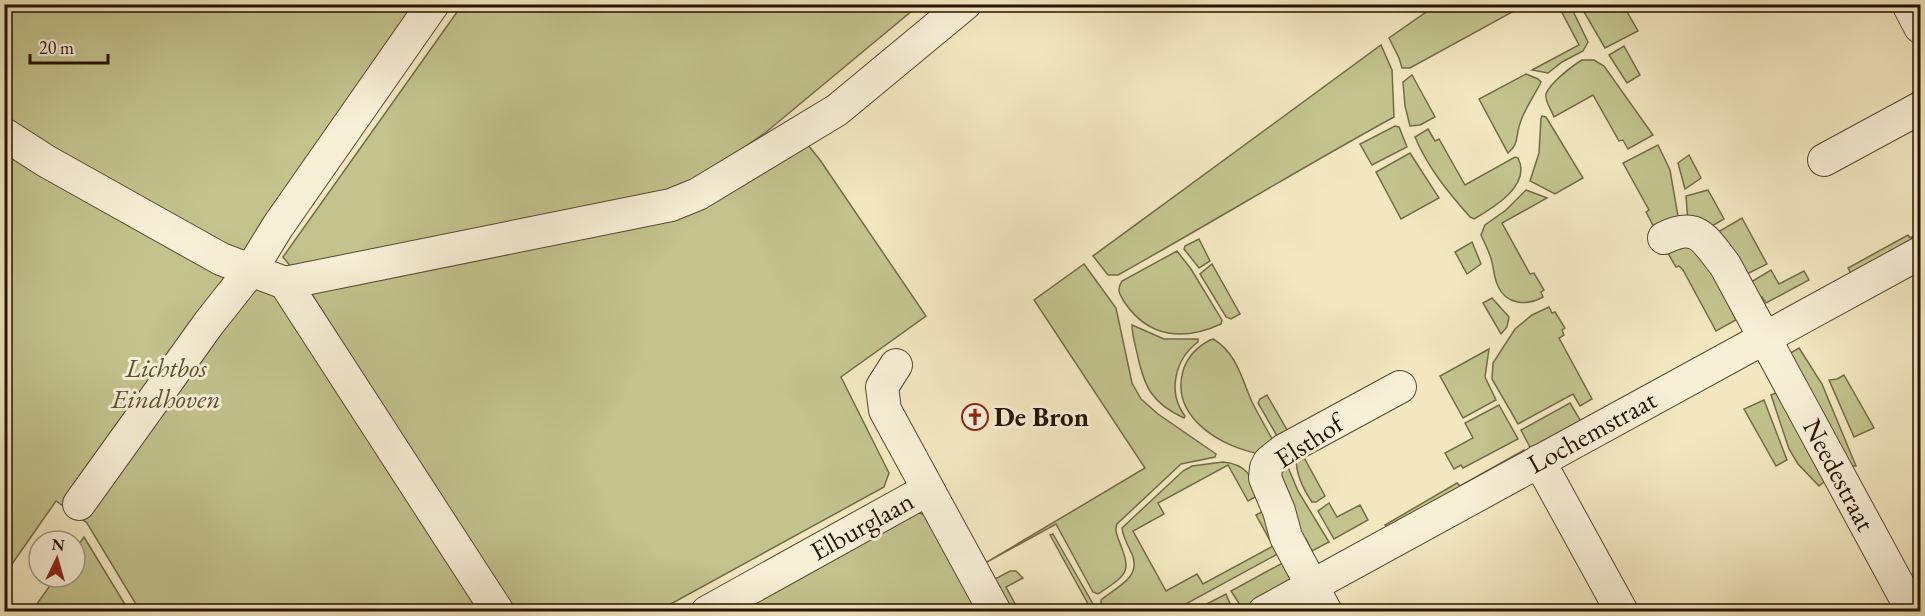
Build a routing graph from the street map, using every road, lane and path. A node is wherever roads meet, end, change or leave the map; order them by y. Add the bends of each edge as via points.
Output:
1 (433, 4) edge
2 (965, 4) edge
3 (1908, 4) edge
4 (1920, 27) edge
5 (1920, 108) edge
6 (4, 135) edge
7 (1824, 160) dead end
8 (1664, 238) dead end
9 (1920, 253) edge
10 (251, 270) junction
11 (285, 283) junction
12 (1765, 338) junction
13 (896, 365) dead end
14 (1400, 387) dead end
15 (1539, 461) junction
16 (927, 490) junction
17 (80, 504) dead end
18 (1319, 598) edge
19 (498, 612) edge
20 (707, 612) edge
21 (995, 612) edge
22 (1264, 612) edge
23 (1622, 612) edge
24 (1913, 612) edge

1 - 10 street
2 - 11 street via 837,110 698,194 671,205
3 - 4 street
5 - 7 street
6 - 10 street via 221,259
8 - 12 street via 1683,230 1706,241 1730,274
9 - 12 street, Lochemstraat
10 - 11 street
10 - 17 street
11 - 19 street
12 - 15 street, Lochemstraat
12 - 24 street, Needestraat
13 - 16 street, Elburglaan via 882,387 885,410
14 - 18 street, Elsthof via 1284,450 1266,468 1286,537
15 - 18 street, Lochemstraat
15 - 23 street
16 - 20 street, Elburglaan
16 - 21 street
18 - 22 street, Lochemstraat

